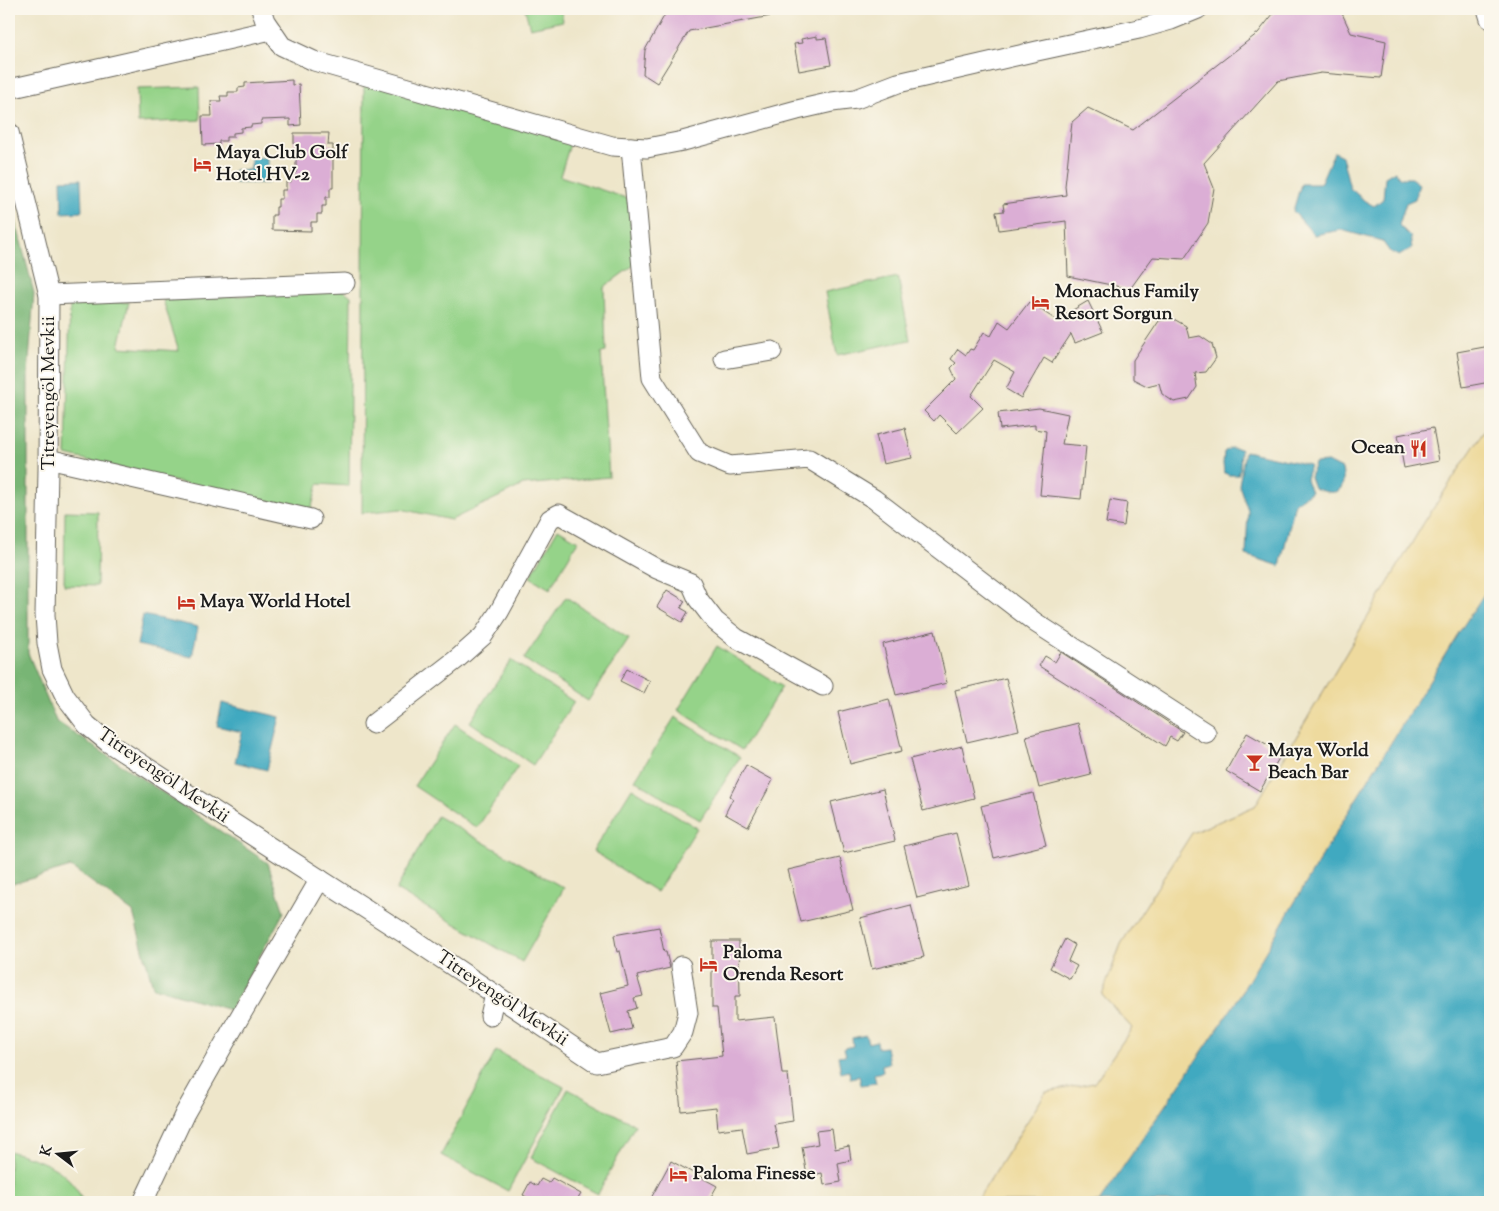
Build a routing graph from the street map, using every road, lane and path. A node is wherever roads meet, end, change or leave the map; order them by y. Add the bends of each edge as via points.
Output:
1 (261, 9) edge
2 (1198, 9) edge
3 (1487, 9) edge
4 (1490, 19) edge
5 (271, 30) junction
6 (9, 89) edge
7 (9, 132) edge
8 (631, 147) junction
9 (345, 283) dead end
10 (49, 295) junction
11 (772, 350) dead end
12 (724, 359) dead end
13 (48, 459) junction
14 (311, 519) dead end
15 (824, 686) dead end
16 (373, 724) dead end
17 (1206, 733) dead end
18 (320, 879) junction
19 (681, 966) dead end
20 (495, 994) junction
21 (490, 1016) dead end
22 (143, 1202) edge

1 - 5 street
2 - 8 street via 1157,24 898,83 856,99 806,108 682,141 647,148
3 - 4 street
5 - 6 street
5 - 8 street via 282,46 314,61 575,136 612,146
7 - 10 street, Titreyengöl Mevkii
8 - 17 street via 652,378 699,453 730,466 809,459 874,499 1036,623
9 - 10 street
10 - 13 street, Titreyengöl Mevkii
11 - 12 street
13 - 14 street
13 - 18 street, Titreyengöl Mevkii via 47,643 52,669 65,696 88,725 109,743
15 - 16 street via 736,638 715,620 698,599 691,583 657,569 559,514 550,519 483,636
18 - 20 street, Titreyengöl Mevkii
18 - 22 street via 185,1113
19 - 20 street, Titreyengöl Mevkii via 688,1013 683,1032 673,1047 597,1063
20 - 21 street

